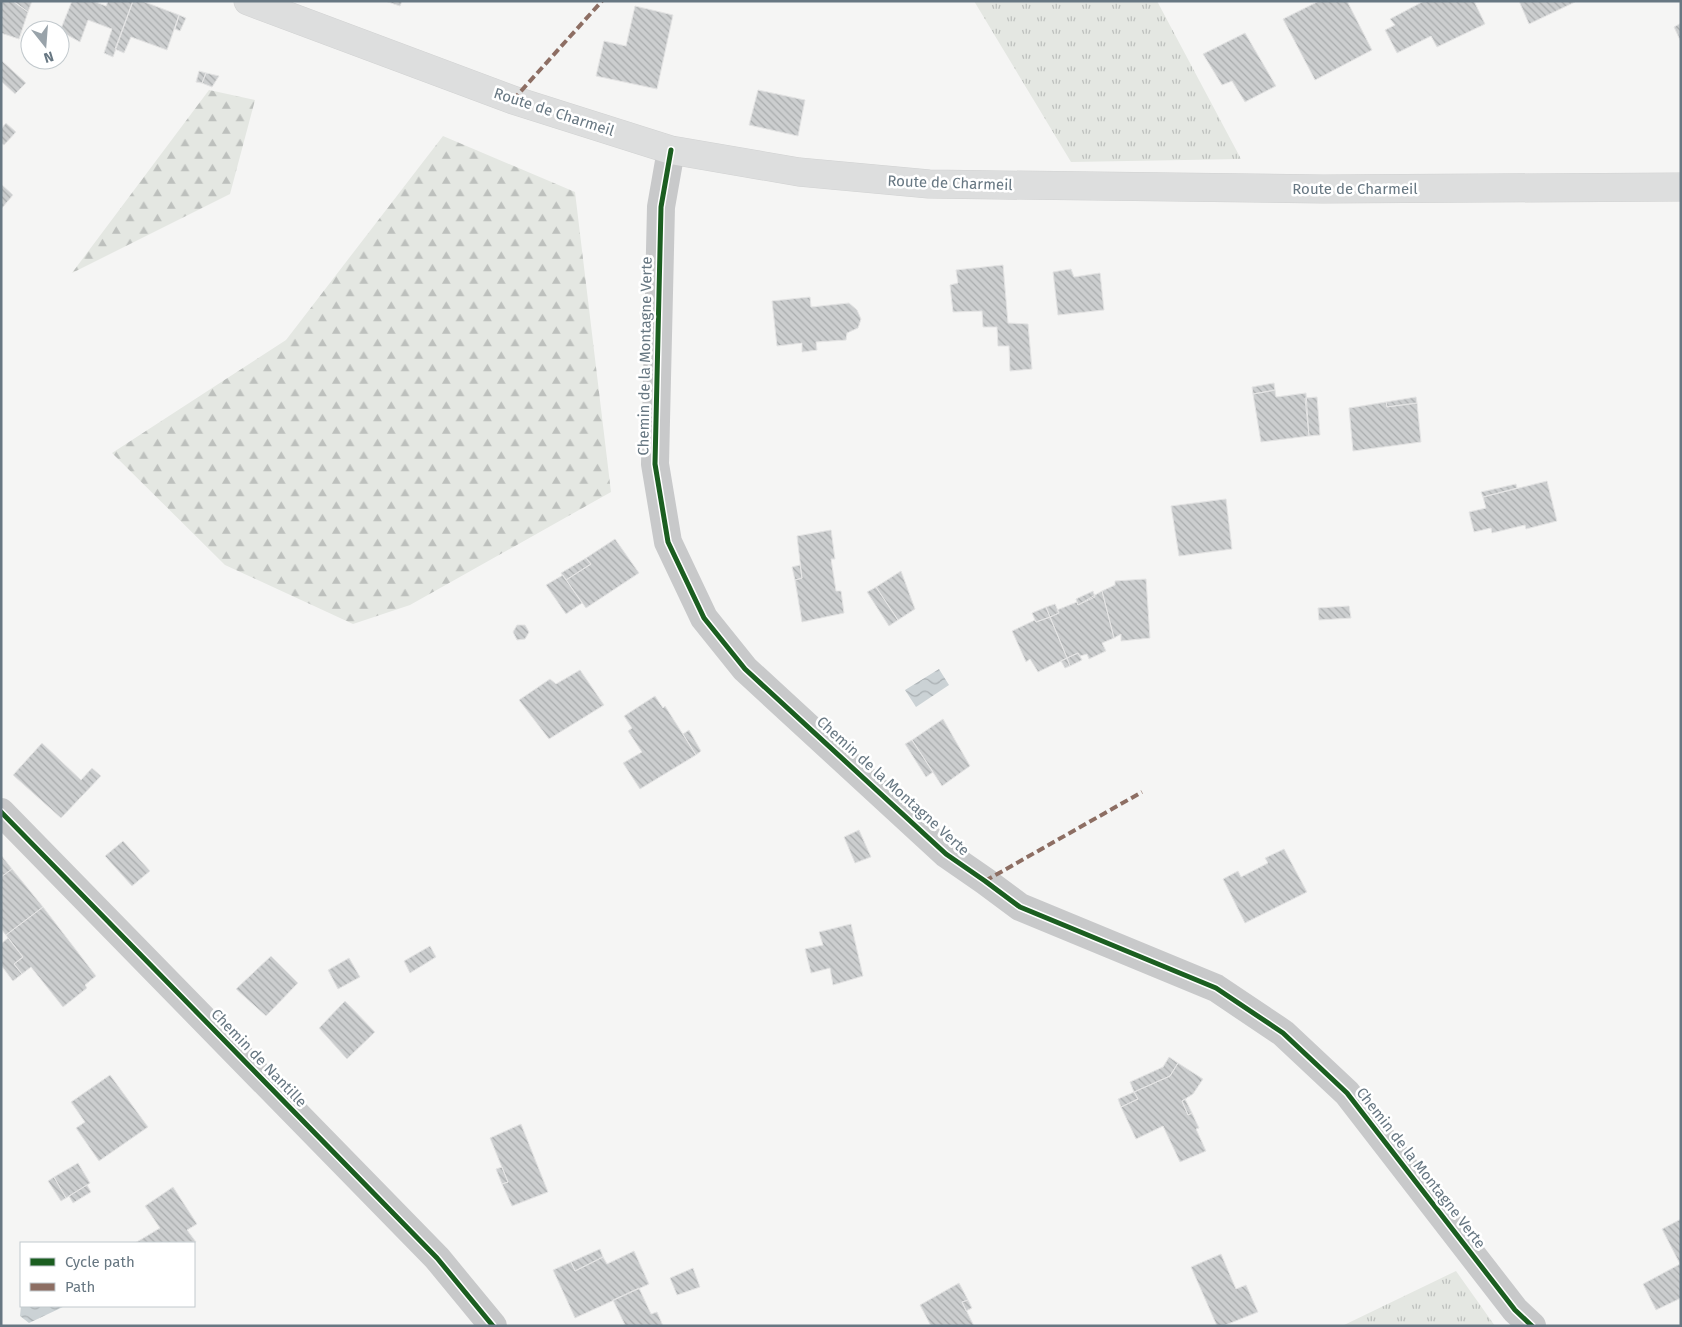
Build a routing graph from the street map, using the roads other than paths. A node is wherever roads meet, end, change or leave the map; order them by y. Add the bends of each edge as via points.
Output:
1 (248, 1) edge
2 (671, 150) junction
3 (1681, 187) edge
4 (1, 812) edge
5 (493, 1326) edge
6 (1532, 1326) edge

1 - 2 main road, Route de Charmeil via 513,100
2 - 3 main road, Route de Charmeil via 799,172 929,184 1323,189
2 - 6 street, Chemin de la Montagne Verte via 660,207 655,464 668,542 704,618 745,669 946,854 1020,907 1216,988 1283,1033 1348,1094 1515,1310
4 - 5 street, Chemin de Nantille via 437,1258

